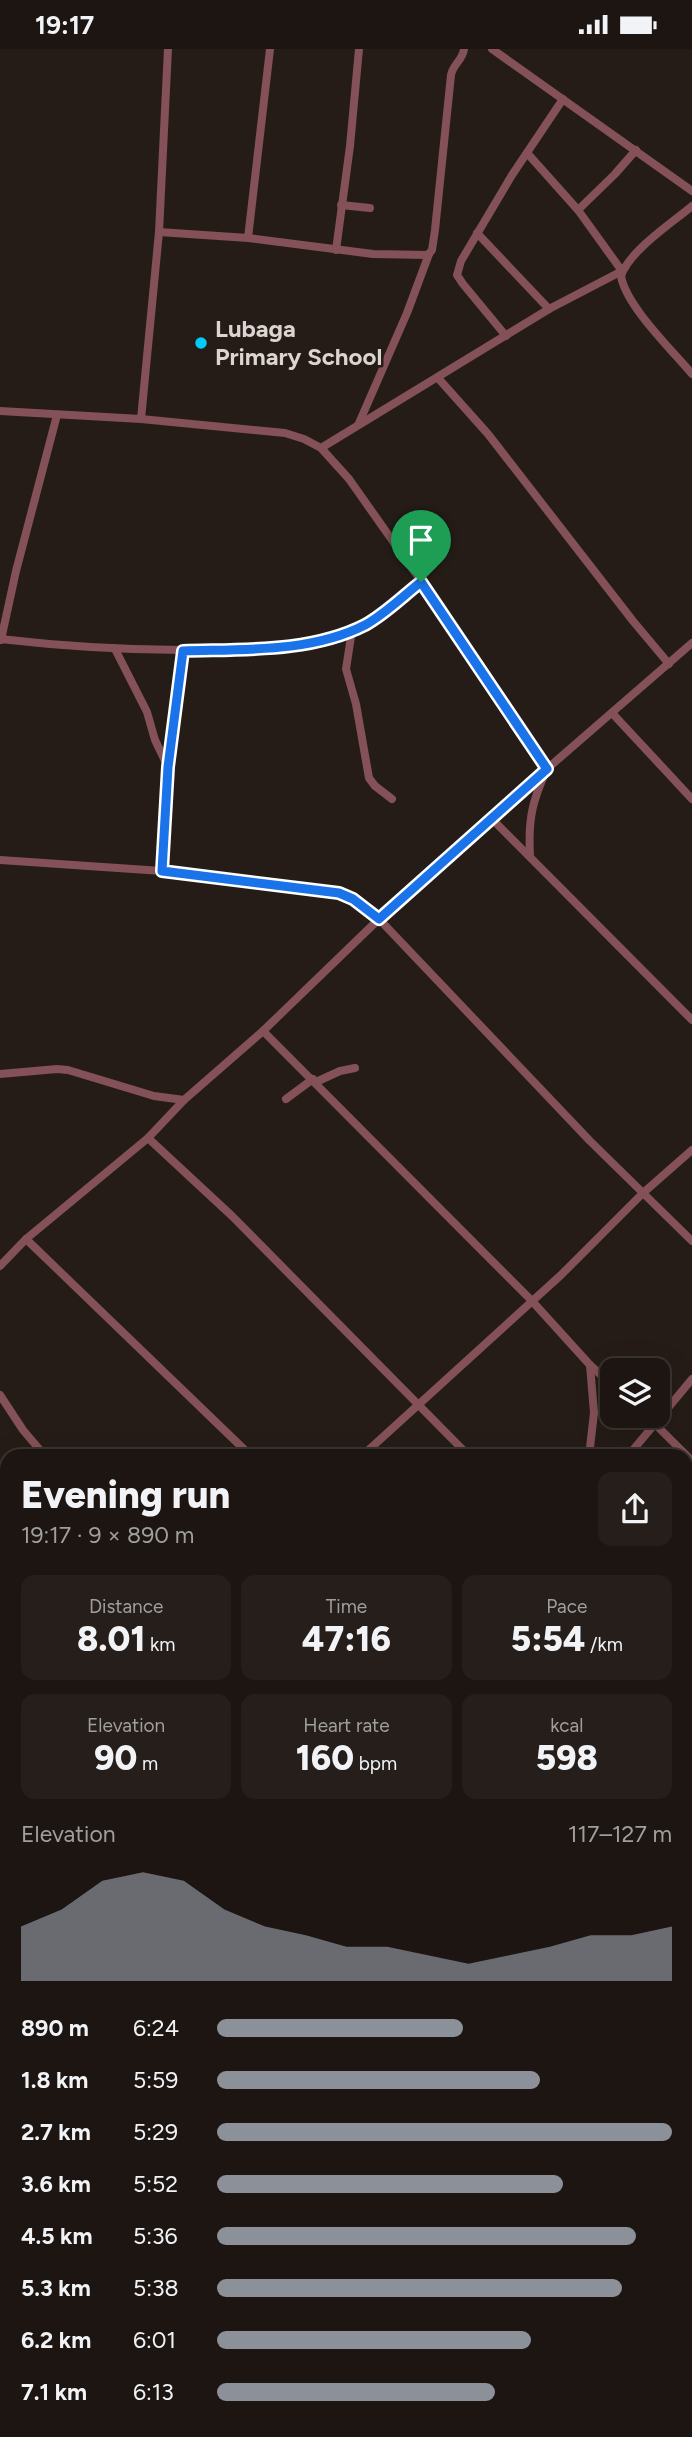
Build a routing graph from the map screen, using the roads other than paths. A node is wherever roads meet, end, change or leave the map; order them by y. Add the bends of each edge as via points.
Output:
1 (168, 49) edge
2 (270, 49) edge
3 (359, 49) edge
4 (464, 49) edge
5 (492, 49) edge
6 (564, 99) junction
7 (636, 150) junction
8 (528, 154) junction
9 (690, 186) edge
10 (341, 205) junction
11 (692, 206) edge
12 (370, 208) dead end
13 (578, 210) junction
14 (159, 232) junction
15 (477, 233) junction
16 (248, 238) junction
17 (336, 250) junction
18 (429, 254) junction
19 (622, 271) junction
20 (549, 309) junction
21 (506, 336) junction
22 (692, 374) edge
23 (438, 378) junction
24 (0, 411) edge
25 (57, 415) junction
26 (141, 419) junction
27 (359, 423) junction
28 (321, 448) junction
29 (421, 582) junction
30 (352, 630) junction
31 (1, 640) edge
32 (692, 643) edge
33 (115, 649) junction
34 (183, 651) junction
35 (670, 664) junction
36 (612, 713) junction
37 (168, 767) junction
38 (547, 769) junction
39 (392, 799) dead end
40 (692, 799) edge
41 (491, 818) junction
42 (530, 856) junction
43 (0, 860) edge
44 (162, 871) junction
45 (379, 919) junction
46 (692, 1020) edge
47 (263, 1031) junction
48 (355, 1068) dead end
49 (0, 1074) edge
50 (315, 1081) junction
51 (286, 1099) dead end
52 (184, 1100) junction
53 (148, 1137) junction
54 (692, 1150) edge
55 (643, 1193) junction
56 (26, 1239) junction
57 (692, 1241) edge
58 (1, 1264) edge
59 (532, 1301) junction
60 (590, 1365) junction
61 (600, 1374) edge
62 (692, 1379) edge
63 (0, 1395) edge
64 (419, 1405) junction
65 (670, 1405) edge
66 (651, 1428) edge
67 (660, 1428) edge
68 (39, 1449) edge
69 (244, 1449) edge
70 (370, 1449) edge
71 (462, 1449) edge
72 (590, 1449) edge
73 (634, 1449) edge
74 (680, 1449) edge

1 - 14 street
2 - 16 street
3 - 10 street
4 - 18 street via 451,75
5 - 6 street
6 - 7 street
6 - 8 street
7 - 9 street
7 - 13 street
8 - 13 street
8 - 15 street
10 - 12 street
10 - 17 street
11 - 19 street
13 - 19 street
14 - 16 street
14 - 26 street
15 - 20 street
15 - 21 street via 457,275
16 - 17 street
17 - 18 street
18 - 27 street
19 - 20 street
19 - 22 street via 633,302
20 - 21 street
21 - 23 street
23 - 27 street
23 - 35 street via 488,434
24 - 25 street
25 - 26 street
25 - 31 street
26 - 28 street via 285,433
27 - 28 street
28 - 29 street via 349,479
29 - 30 street via 374,619
29 - 38 street
30 - 34 street via 281,647
30 - 39 street via 346,669 369,778
31 - 33 street
32 - 35 street
33 - 34 street
33 - 37 street
34 - 37 street
35 - 36 street
36 - 38 street
36 - 40 street
37 - 44 street
38 - 41 street
38 - 42 street via 530,815
41 - 42 street
41 - 45 street
42 - 46 street
43 - 44 street
44 - 45 street via 339,893
45 - 47 street
45 - 55 street
47 - 50 street
47 - 52 street
48 - 50 street
49 - 52 street via 68,1070
50 - 51 street
50 - 59 street
52 - 53 street
53 - 56 street
53 - 64 street
54 - 55 street
55 - 57 street
55 - 59 street
56 - 58 street
56 - 69 street
59 - 60 street
59 - 64 street
60 - 61 street
60 - 72 street via 594,1413
62 - 65 street
63 - 68 street
64 - 70 street
64 - 71 street
66 - 73 street
67 - 74 street

